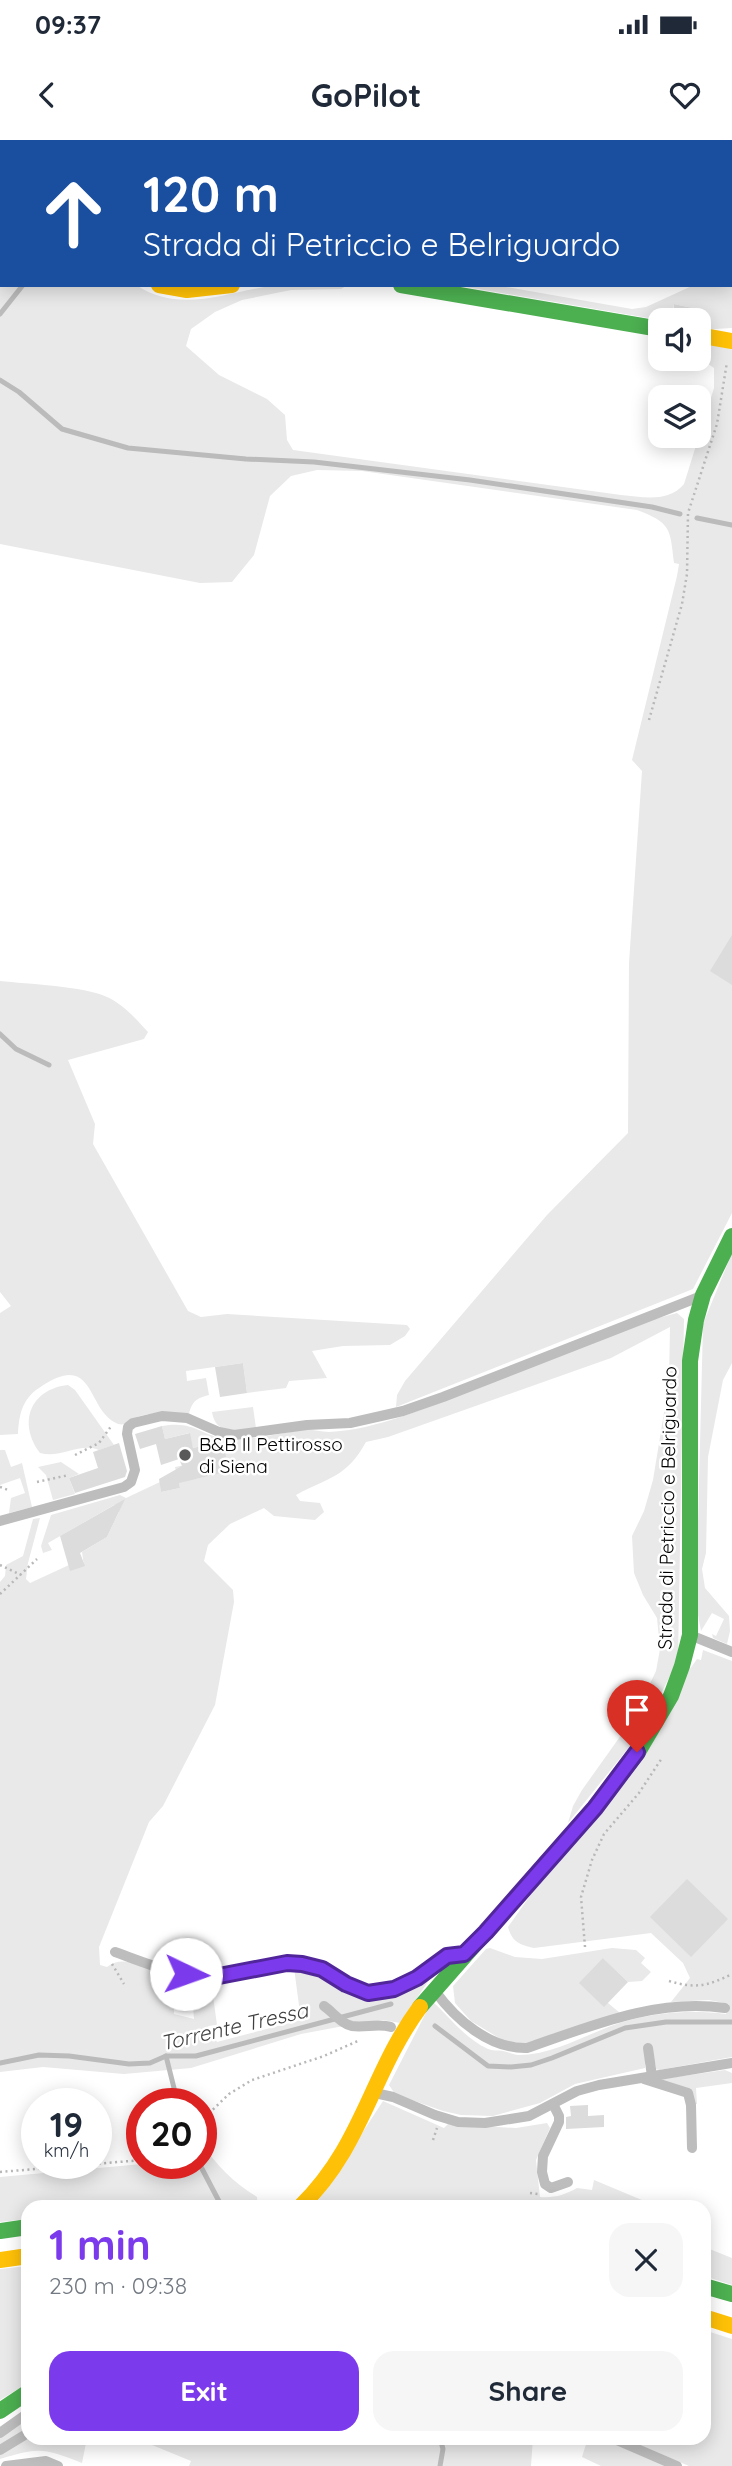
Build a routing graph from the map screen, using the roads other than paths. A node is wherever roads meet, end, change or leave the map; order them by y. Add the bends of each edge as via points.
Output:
1 (165, 287) edge
2 (222, 287) edge
3 (413, 287) edge
4 (648, 326) edge
5 (711, 337) edge
6 (732, 341) edge
7 (732, 1236) edge
8 (703, 1295) junction
9 (0, 1521) edge
10 (690, 1634) junction
11 (732, 1652) edge
12 (114, 1952) road end
13 (464, 1954) junction
14 (433, 1988) junction
15 (725, 2008) dead end
16 (327, 2009) dead end
17 (391, 2027) road end
18 (648, 2048) dead end
19 (730, 2064) edge
20 (652, 2076) junction
21 (640, 2078) junction
22 (374, 2093) junction
23 (553, 2104) junction
24 (692, 2148) dead end
25 (568, 2182) dead end
26 (307, 2200) edge
27 (21, 2228) edge
28 (0, 2231) edge
29 (21, 2257) edge
30 (0, 2260) edge
31 (711, 2288) edge
32 (732, 2294) edge
33 (711, 2320) edge
34 (732, 2326) edge
35 (21, 2397) edge
36 (0, 2411) edge
37 (21, 2418) edge
38 (0, 2433) edge
39 (21, 2437) edge
40 (628, 2445) edge
41 (0, 2449) edge
42 (6, 2466) edge
43 (58, 2466) edge
44 (677, 2466) edge

1 - 2 main road via 197,292
3 - 4 main road
5 - 6 main road
7 - 8 main road, Strada di Petriccio e Belriguardo
8 - 9 lane via 443,1397 350,1423 234,1435 187,1418 162,1416 133,1423 127,1434 135,1469 131,1482
8 - 10 main road, Strada di Petriccio e Belriguardo via 690,1361
10 - 11 lane
10 - 13 main road, Strada di Petriccio e Belriguardo via 670,1700 623,1773
12 - 13 lane via 201,1977 287,1963 311,1965 368,1993 394,1989 447,1956
13 - 14 main road, Strada di Petriccio e Belriguardo
14 - 15 lane via 450,2012 494,2041 516,2049 660,2007
14 - 22 main road, Strada di Petriccio e Belriguardo via 402,2031
16 - 17 lane via 354,2026
18 - 20 lane
19 - 20 lane
20 - 21 lane
21 - 23 lane via 577,2091
21 - 24 lane via 688,2093
22 - 23 lane via 458,2122 514,2119
22 - 26 main road, Strada di Petriccio e Belriguardo via 343,2157
23 - 25 lane via 559,2122 547,2145 541,2172 551,2188
27 - 28 main road
29 - 30 main road
31 - 32 main road
33 - 34 main road
35 - 36 main road
37 - 38 lane
39 - 41 lane
40 - 44 lane
42 - 43 lane via 46,2461

